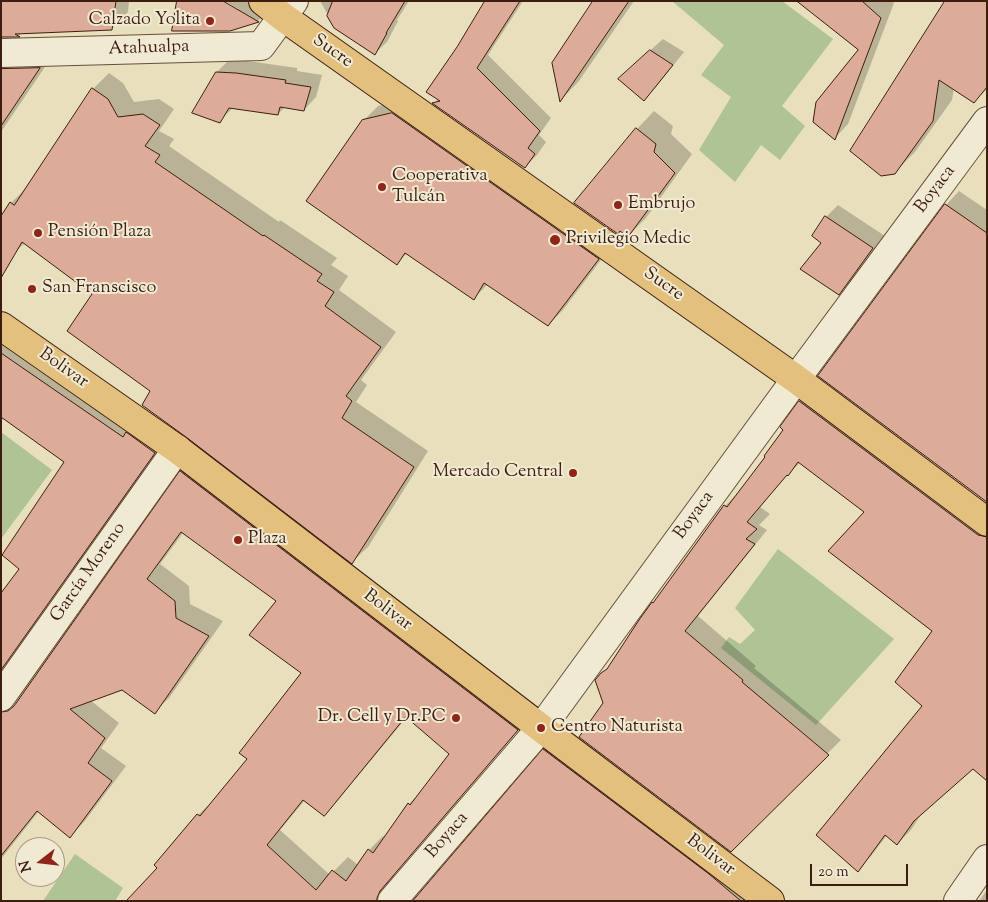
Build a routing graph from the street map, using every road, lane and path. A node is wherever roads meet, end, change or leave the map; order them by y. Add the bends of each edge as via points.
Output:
1 (280, 6) edge
2 (1, 53) edge
3 (987, 122) edge
4 (1, 326) edge
5 (796, 378) junction
6 (176, 449) junction
7 (987, 522) edge
8 (1, 697) edge
9 (541, 728) junction
10 (987, 860) edge
11 (392, 901) edge
12 (770, 901) edge
13 (958, 901) edge

1 - 2 street, Atahualpa via 261,46
1 - 5 main road, Sucre
3 - 5 street, Boyaca
4 - 6 main road, Bolivar
5 - 7 main road, Sucre
5 - 9 street, Boyaca
6 - 8 street, García Moreno
6 - 9 main road, Bolivar
9 - 11 street, Boyaca
9 - 12 main road, Bolivar
10 - 13 street

